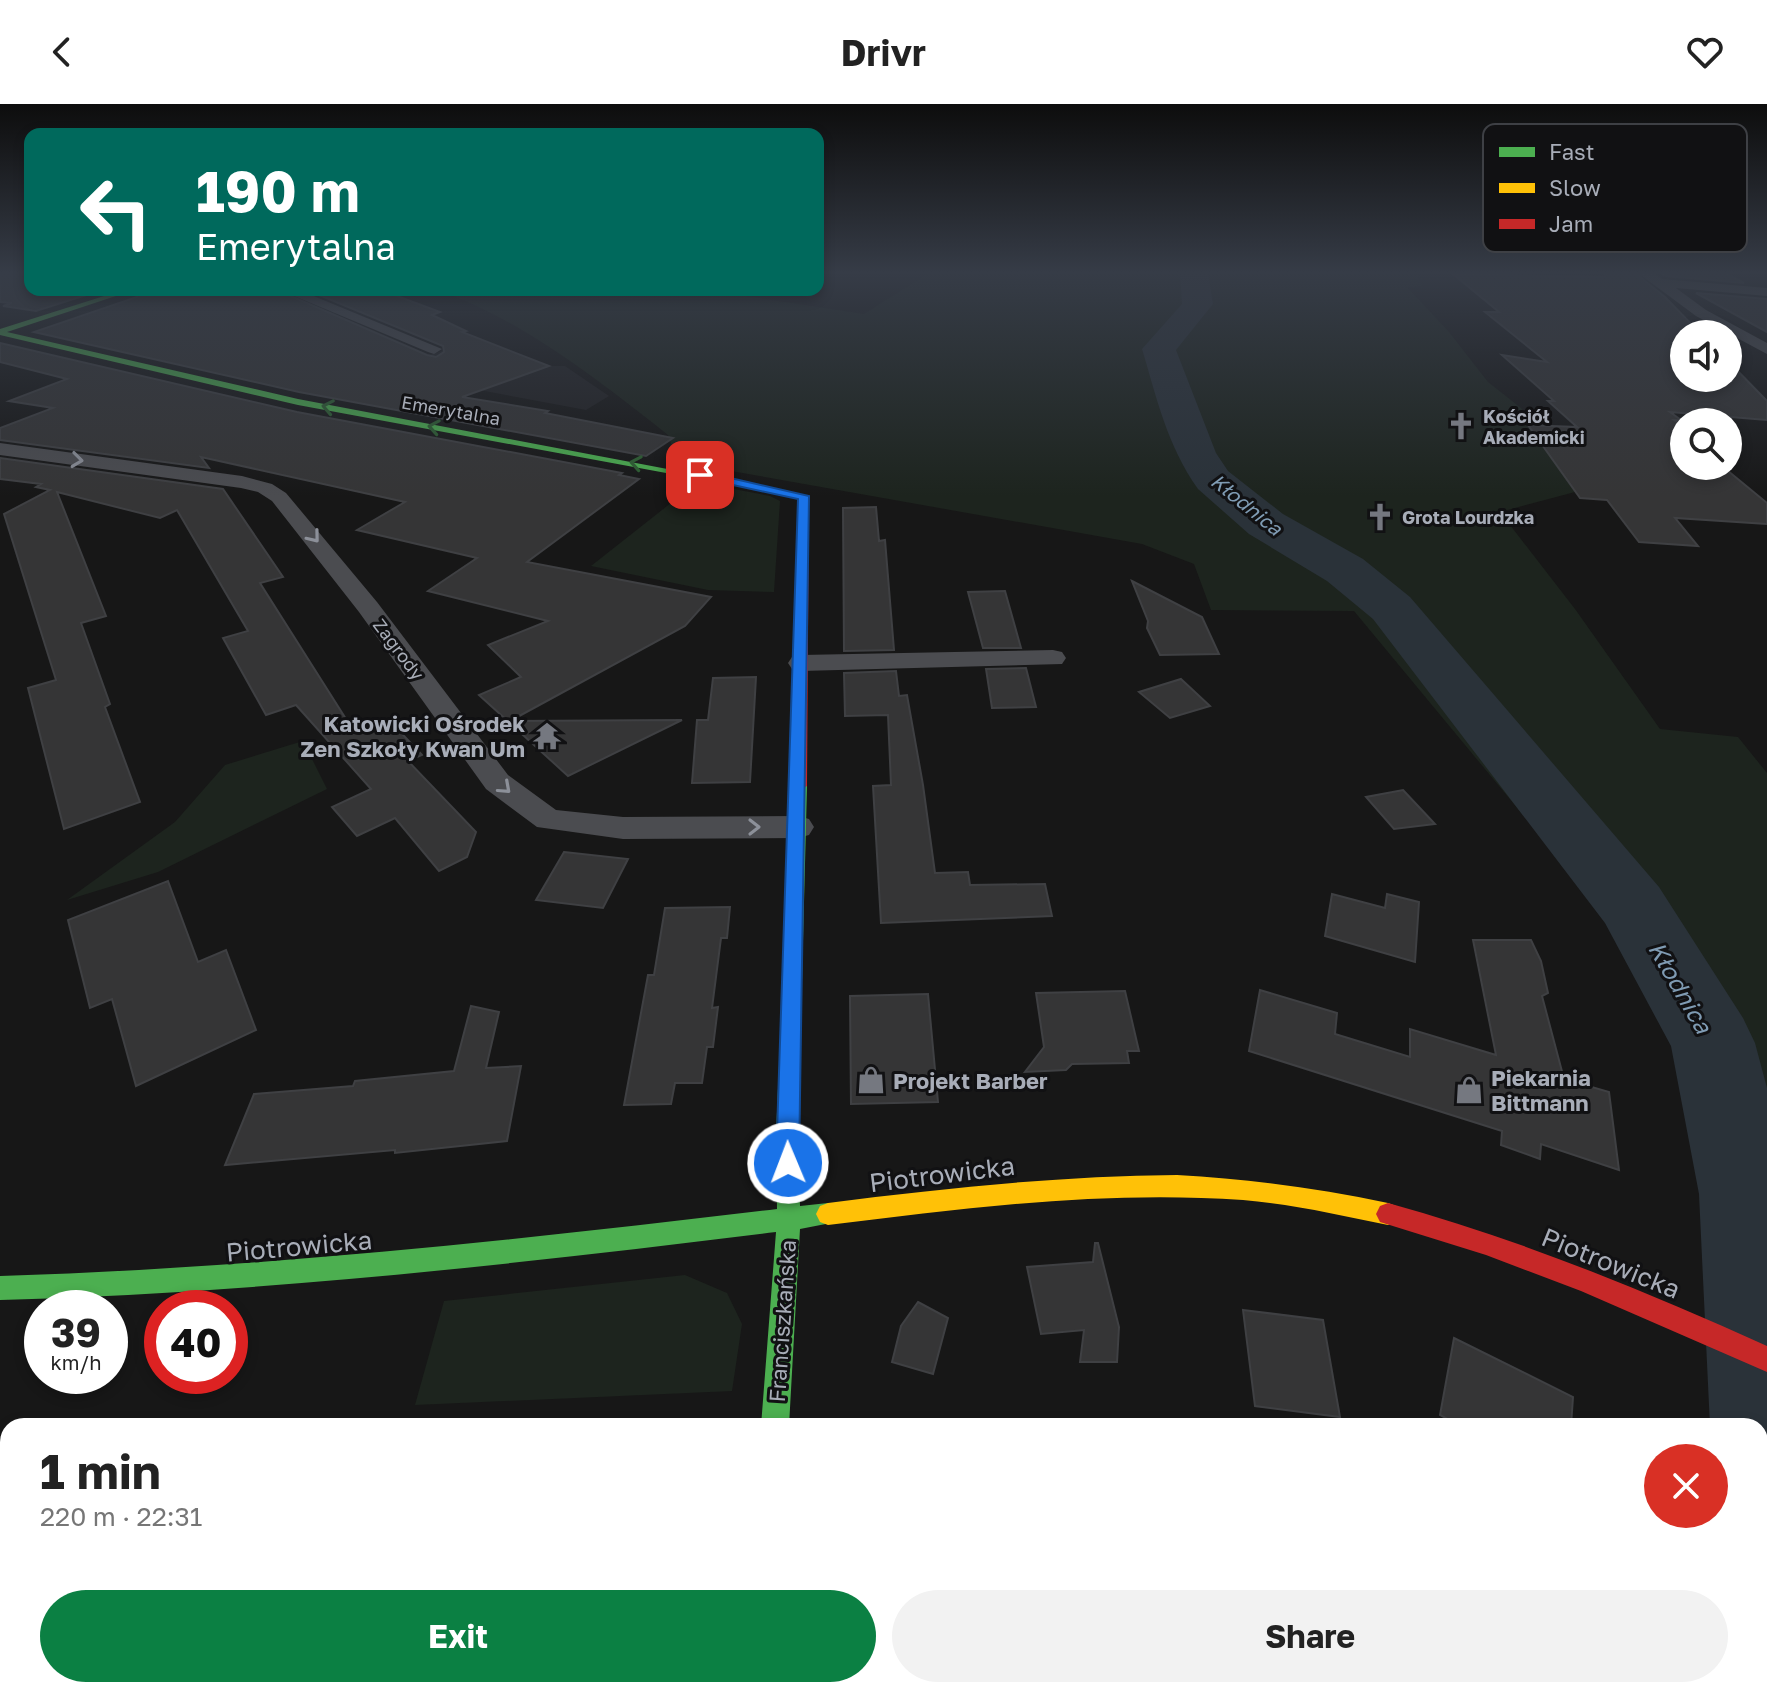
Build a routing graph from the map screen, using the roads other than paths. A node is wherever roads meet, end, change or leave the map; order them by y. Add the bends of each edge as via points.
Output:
1 (66, 347) edge
2 (430, 347) edge
3 (434, 349) dead end
4 (0, 449) edge
5 (799, 495) joint
6 (1053, 658) dead end
7 (801, 663) junction
8 (798, 827) junction
9 (789, 1219) junction
10 (0, 1288) edge
11 (1767, 1359) edge
12 (776, 1418) edge

5 -> 1 street, Emerytalna via 298,402
2 - 3 street
4 -> 8 street, Zagrody via 242,482 279,497 497,782 548,820 623,828
5 - 7 street, Franciszkańska
6 - 7 street
7 - 8 street, Franciszkańska
8 - 9 street, Franciszkańska
9 - 10 street, Piotrowicka via 312,1272
9 - 11 street, Piotrowicka via 1105,1184 1224,1186 1295,1194 1489,1243
9 - 12 street, Franciszkańska

